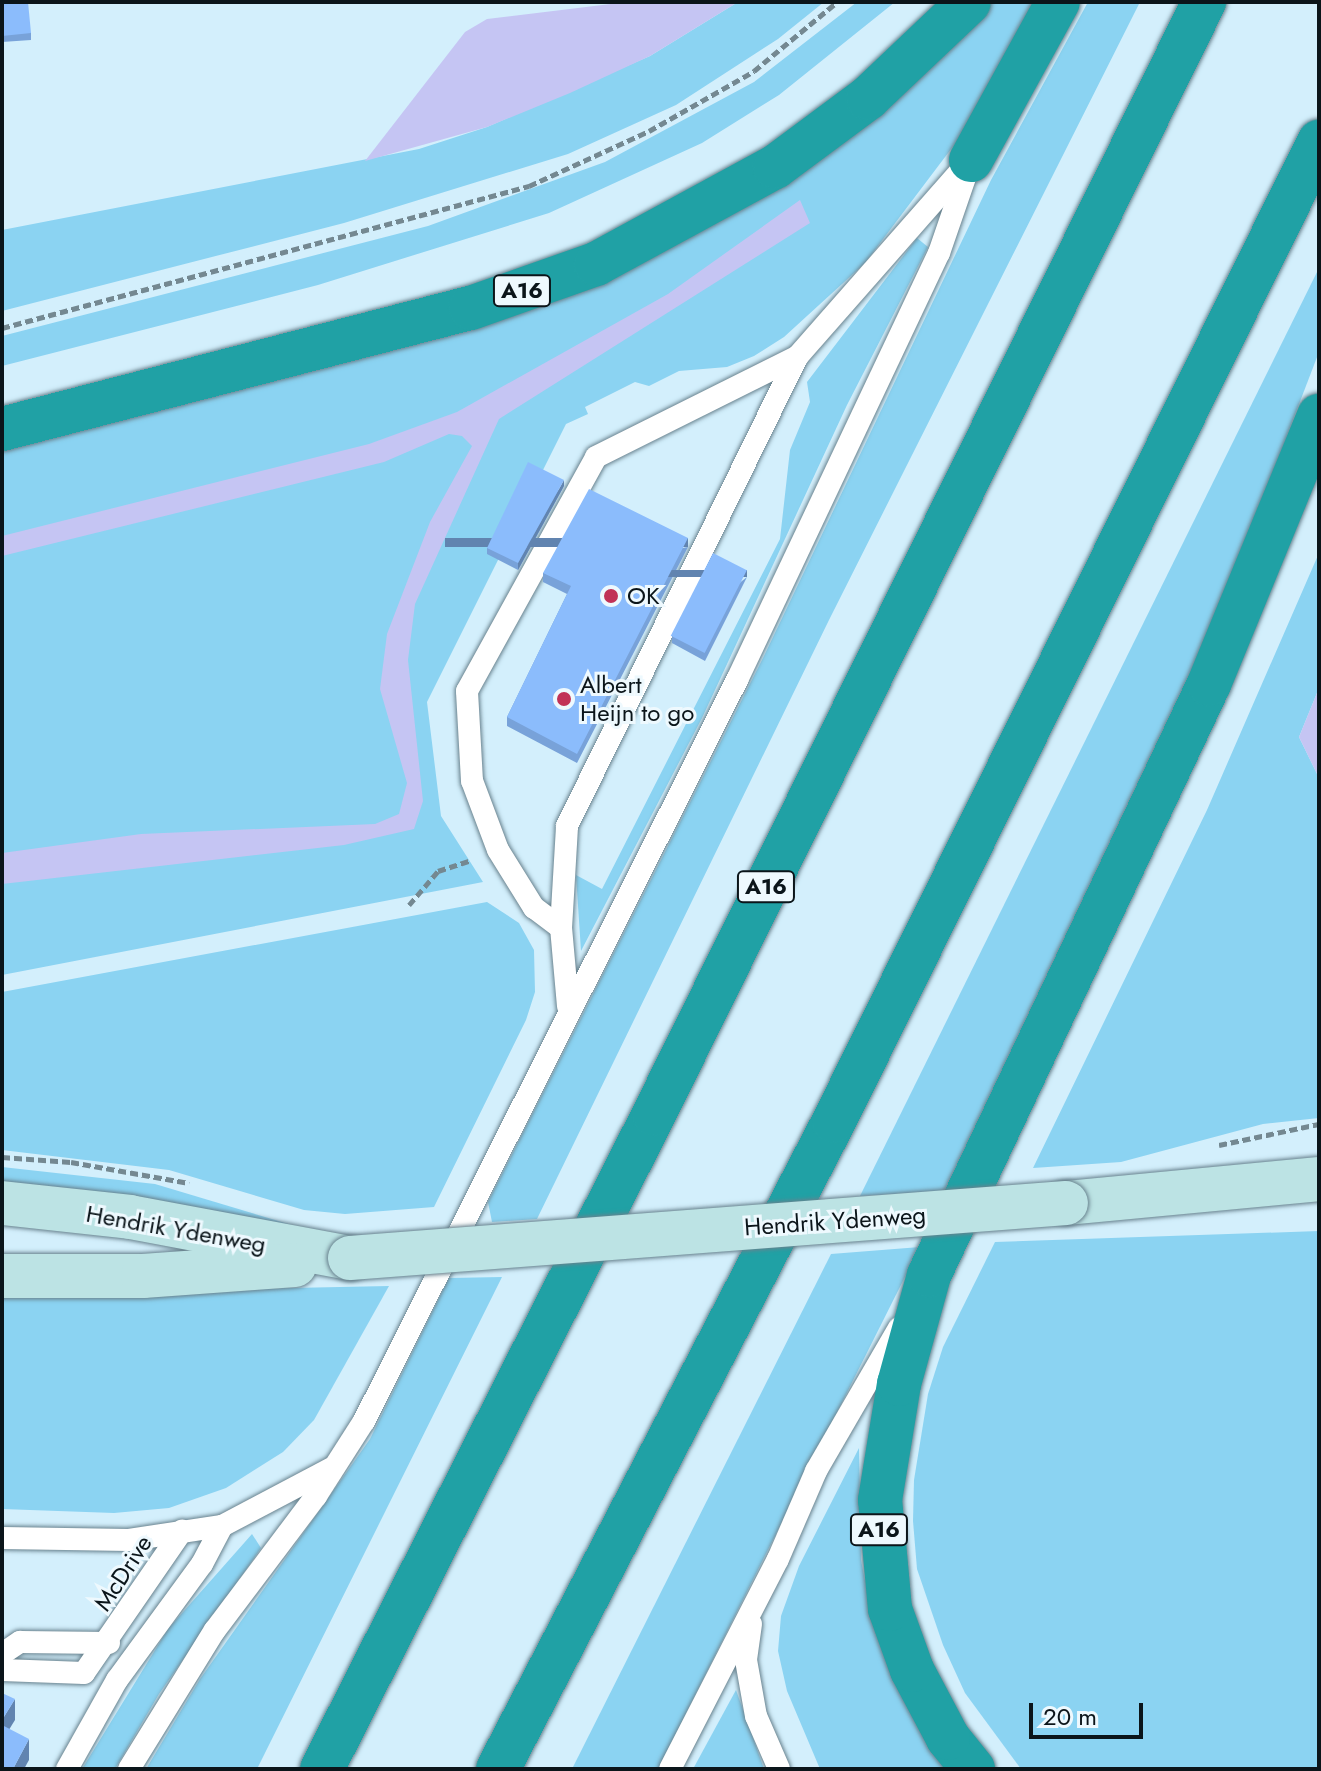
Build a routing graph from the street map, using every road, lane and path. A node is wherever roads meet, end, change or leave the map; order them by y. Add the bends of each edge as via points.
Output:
1 (837, 2) edge
2 (969, 2) edge
3 (1058, 2) edge
4 (1204, 2) edge
5 (1319, 142) edge
6 (971, 160) junction
7 (2, 328) edge
8 (797, 357) junction
9 (1319, 416) edge
10 (2, 429) edge
11 (498, 850) junction
12 (409, 905) dead end
13 (561, 928) junction
14 (568, 1010) junction
15 (1319, 1179) edge
16 (2, 1203) edge
17 (350, 1258) junction
18 (929, 1275) junction
19 (2, 1276) edge
20 (337, 1466) junction
21 (222, 1526) junction
22 (182, 1531) junction
23 (2, 1538) edge
24 (754, 1607) junction
25 (109, 1643) junction
26 (2, 1654) edge
27 (2, 1670) edge
28 (67, 1769) edge
29 (129, 1769) edge
30 (322, 1769) edge
31 (498, 1769) edge
32 (670, 1769) edge
33 (779, 1769) edge
34 (973, 1769) edge

1 - 7 path via 754,71 649,131 529,186
2 - 10 highway, A16 via 868,98 775,167 596,264 471,308
3 - 6 highway
4 - 30 highway, A16 via 661,1100
5 - 31 highway via 834,1121
6 - 8 lane via 904,229
6 - 14 lane via 939,253 737,680
8 - 11 lane via 596,457 467,691 472,781
8 - 13 lane via 567,826
9 - 18 highway, A16 via 1209,684
11 - 12 path via 438,871
11 - 13 lane via 534,908
13 - 14 lane
14 - 20 lane
15 - 17 main road, Hendrik Ydenweg, bridge
16 - 17 main road, Hendrik Ydenweg via 130,1217
17 - 19 main road, Hendrik Ydenweg via 159,1276
18 - 24 lane, A16 via 816,1471
18 - 34 highway, A16 via 883,1466 879,1534 890,1609 912,1670 948,1738
20 - 21 lane
20 - 29 lane via 215,1630
21 - 22 lane
21 - 28 lane via 202,1564 117,1680
22 - 23 lane via 129,1540
22 - 25 lane, McDrive
24 - 32 lane, A16
24 - 33 lane, A16 via 746,1660 756,1716
25 - 26 lane, McDrive via 20,1642
25 - 27 lane, McDrive via 84,1673

